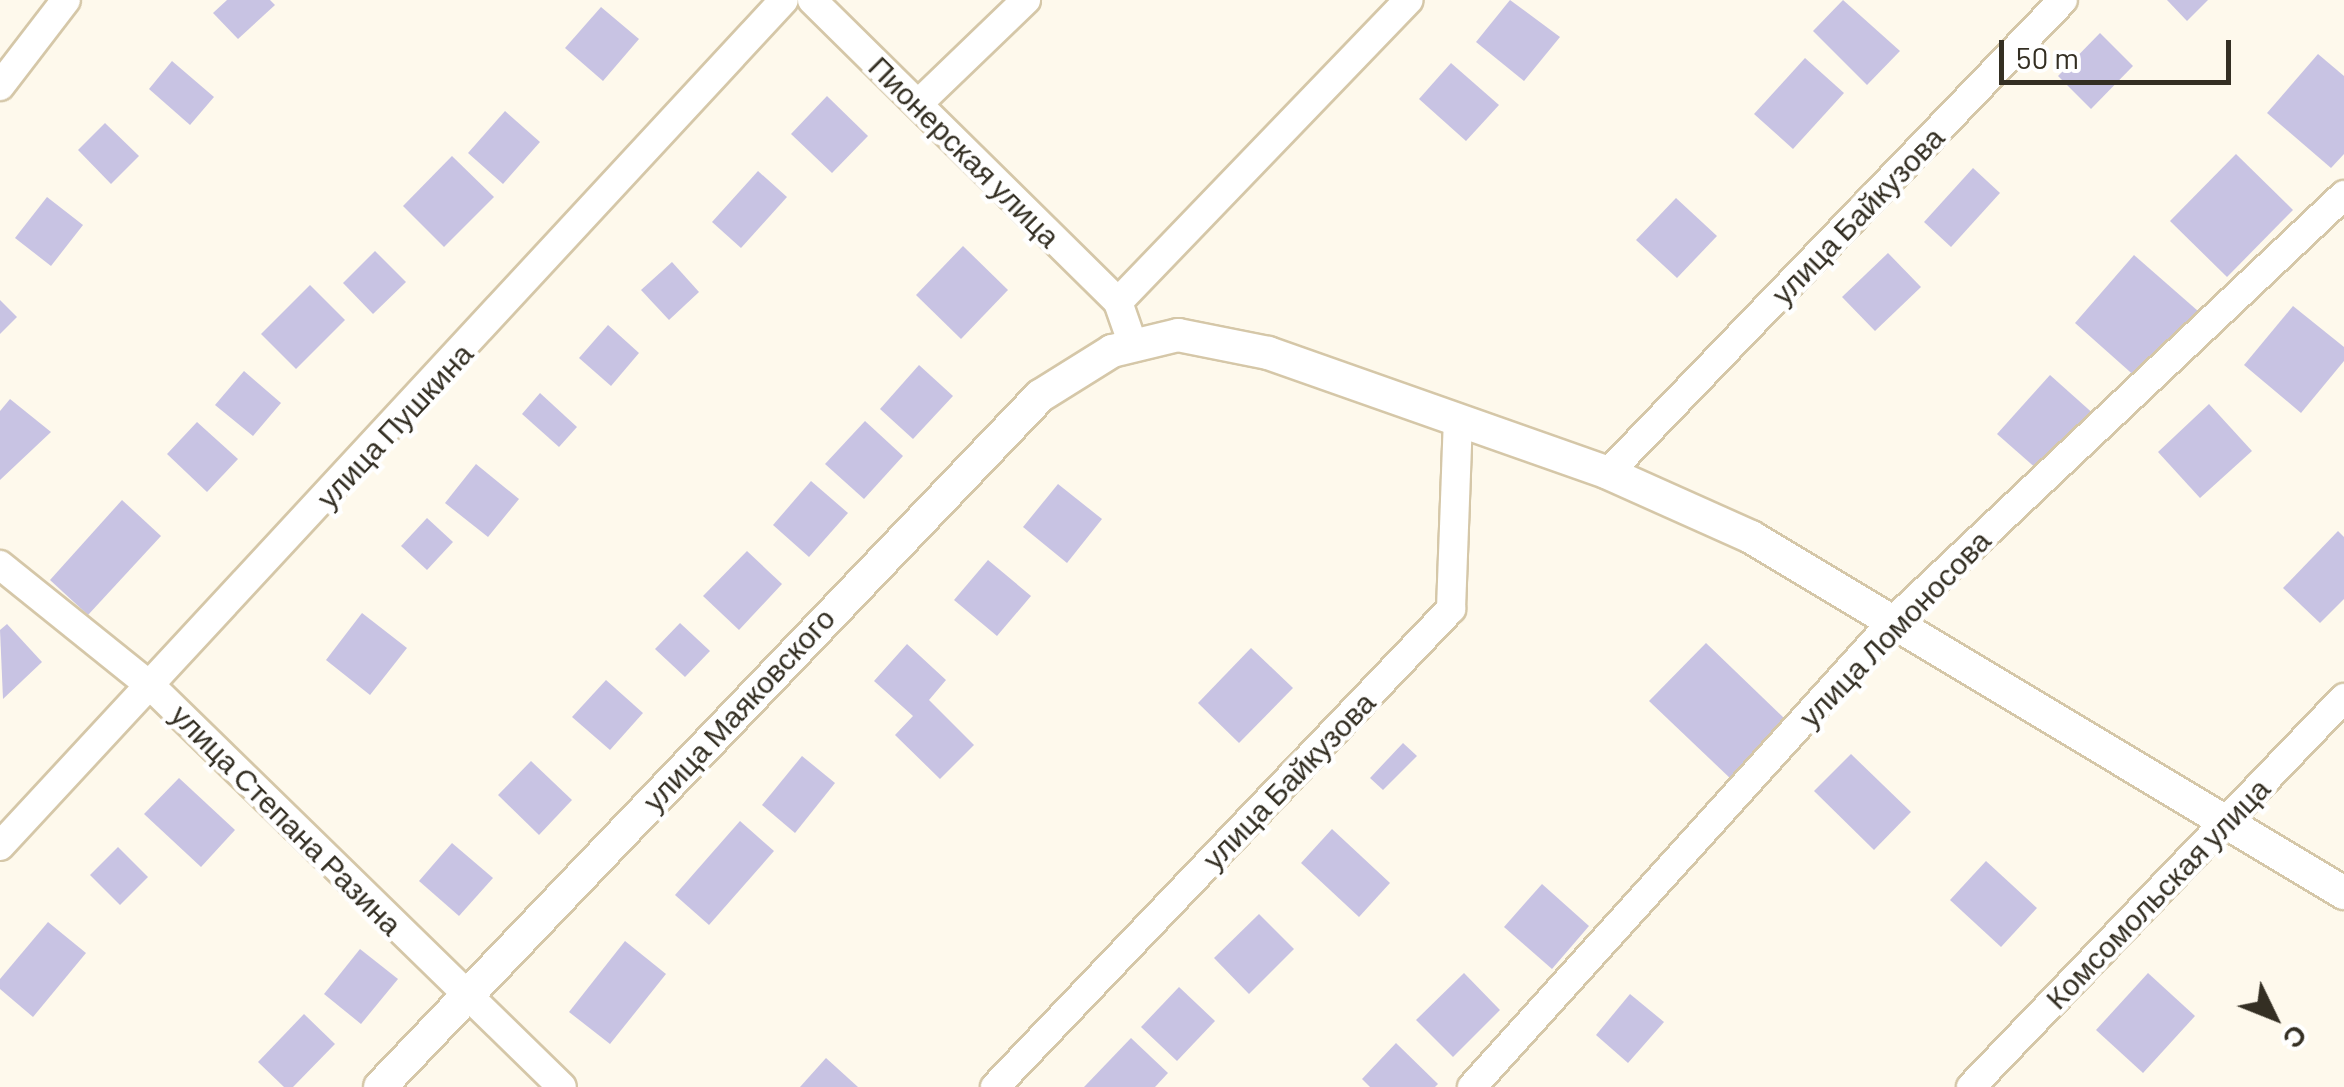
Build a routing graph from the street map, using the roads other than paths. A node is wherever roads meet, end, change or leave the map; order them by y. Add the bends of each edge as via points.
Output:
1 (66, 0) edge
2 (784, 0) edge
3 (812, 0) edge
4 (1026, 0) edge
5 (1410, 0) edge
6 (2063, 0) edge
7 (0, 86) edge
8 (918, 104) junction
9 (2344, 195) edge
10 (1118, 302) junction
11 (1123, 348) junction
12 (1458, 420) junction
13 (1608, 473) junction
14 (0, 565) edge
15 (1894, 620) junction
16 (154, 688) junction
17 (2344, 698) edge
18 (2226, 822) junction
19 (0, 846) edge
20 (2344, 893) edge
21 (467, 996) junction
22 (380, 1087) edge
23 (562, 1087) edge
24 (995, 1087) edge
25 (1472, 1087) edge
26 (1971, 1087) edge

1 - 7 street
2 - 16 street, улица Пушкина
3 - 8 street, Пионерская улица
4 - 8 street
5 - 10 street
6 - 13 street, улица Байкузова
8 - 10 street, Пионерская улица
9 - 15 street, улица Ломоносова
10 - 11 street
11 - 12 street via 1178,335 1268,353
11 - 21 street, улица Маяковского via 1026,409
12 - 13 street
12 - 24 street, улица Байкузова via 1451,609
13 - 15 street via 1750,537
14 - 16 street, улица Степана Разина
15 - 18 street
15 - 25 street, улица Ломоносова
16 - 19 street, улица Пушкина
16 - 21 street, улица Степана Разина
17 - 18 street, Комсомольская улица
18 - 20 street
18 - 26 street, Комсомольская улица
21 - 22 street, улица Маяковского
21 - 23 street, улица Степана Разина

